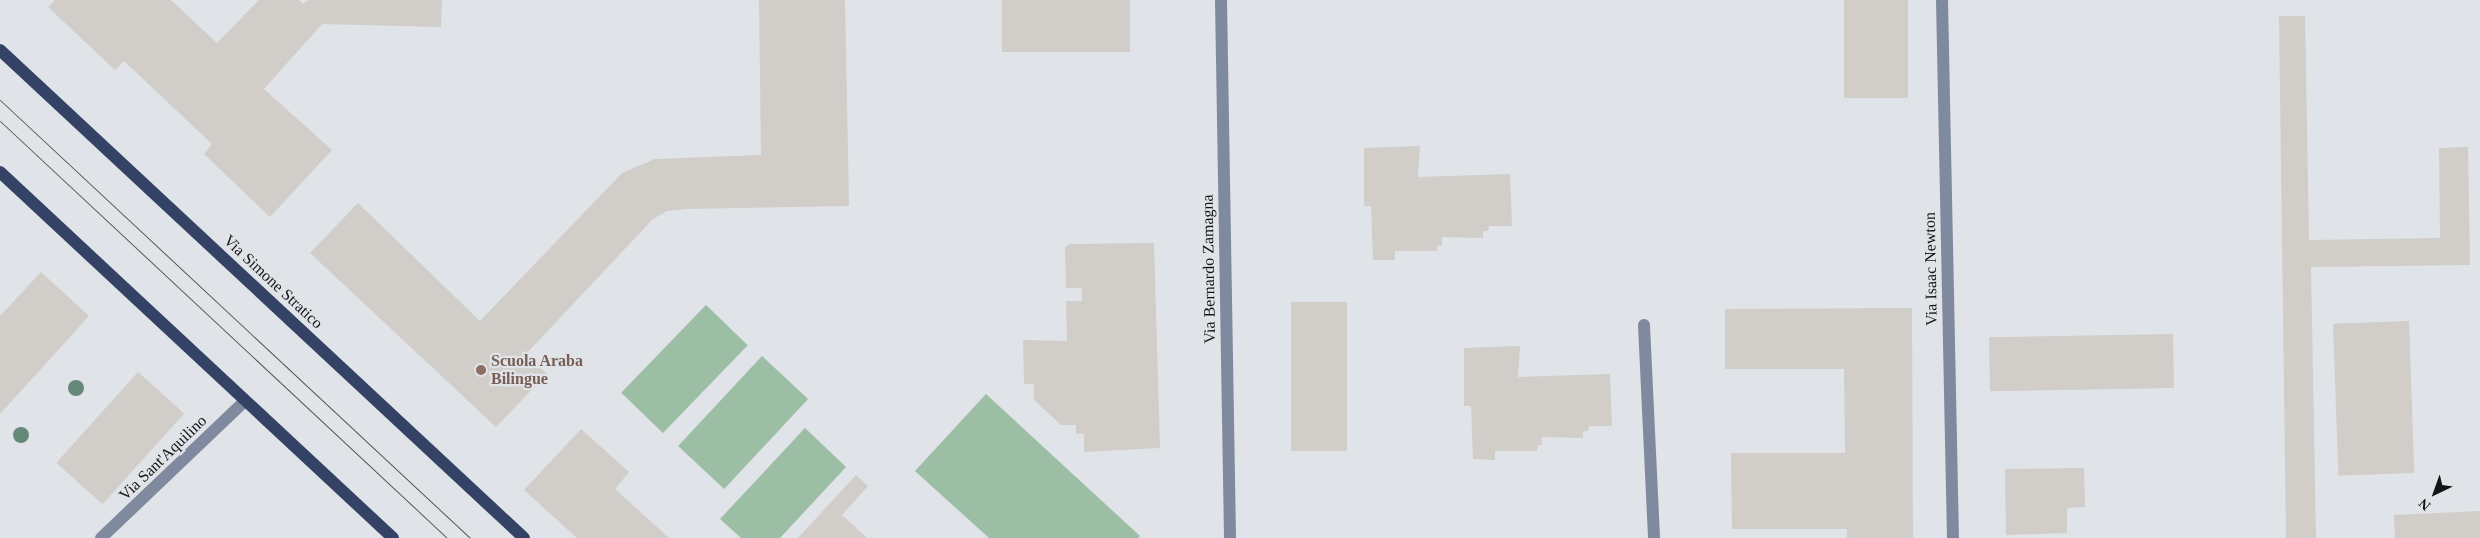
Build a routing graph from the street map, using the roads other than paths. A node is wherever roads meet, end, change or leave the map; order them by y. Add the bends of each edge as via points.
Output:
1 (1221, 0) edge
2 (1942, 0) edge
3 (0, 50) edge
4 (0, 172) edge
5 (1644, 325) dead end
6 (245, 401) junction
7 (101, 538) edge
8 (393, 538) edge
9 (524, 538) edge
10 (1230, 538) edge
11 (1654, 538) edge
12 (1953, 538) edge

1 - 10 street, Via Bernardo Zamagna
2 - 12 street, Via Isaac Newton
3 - 9 main road, Via Simone Stratico
4 - 6 main road
5 - 11 street
6 - 7 street, Via Sant'Aquilino
6 - 8 main road

